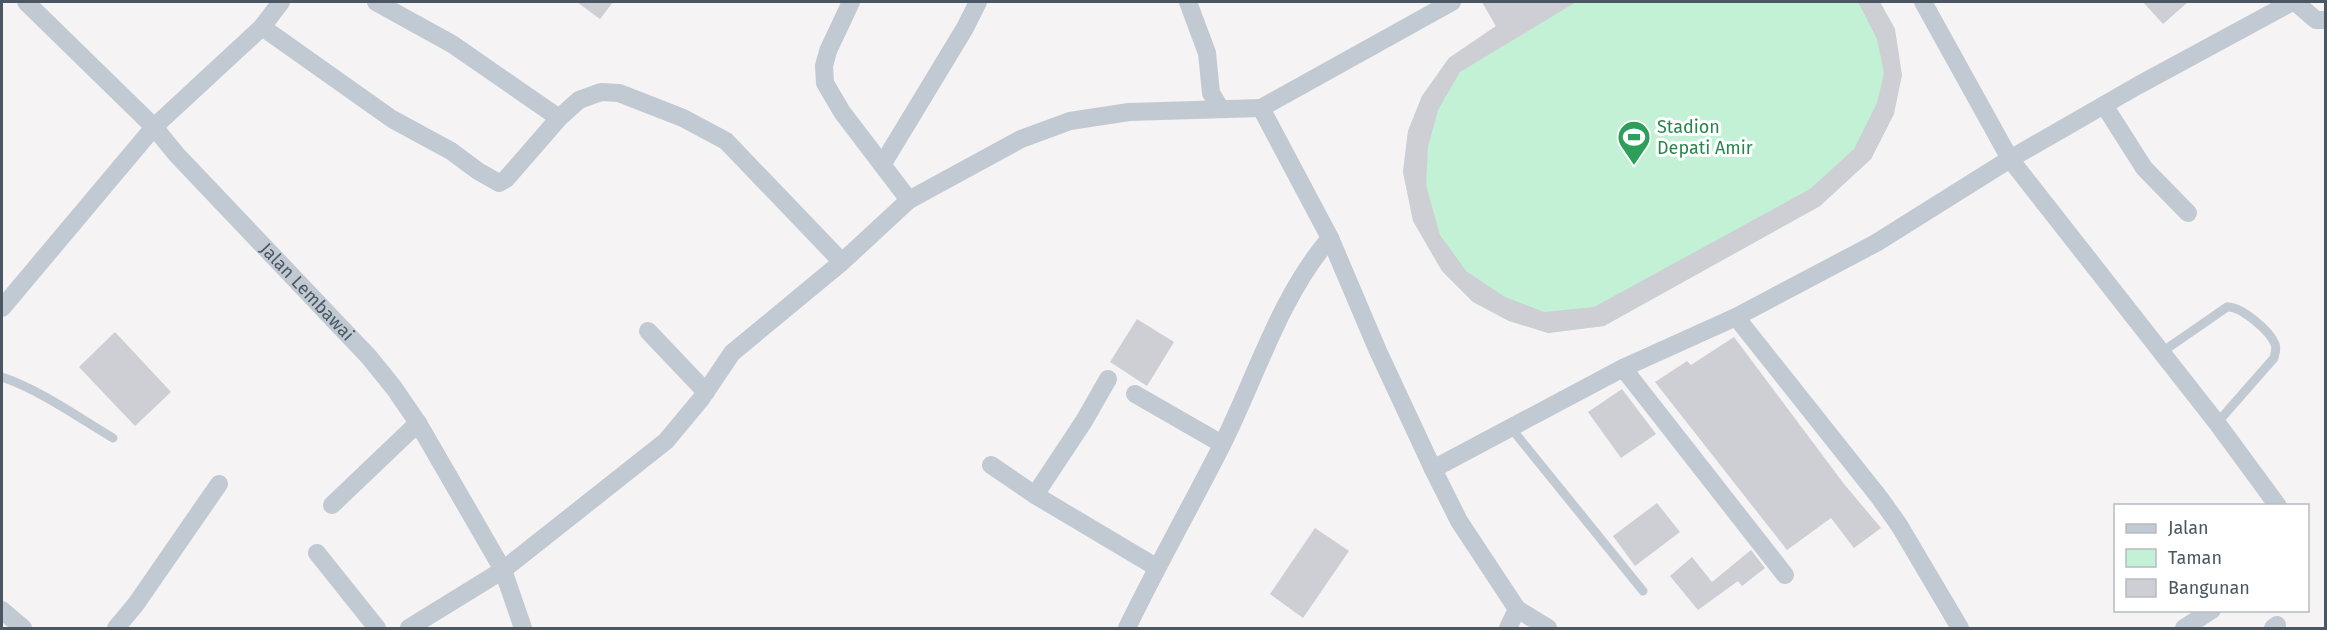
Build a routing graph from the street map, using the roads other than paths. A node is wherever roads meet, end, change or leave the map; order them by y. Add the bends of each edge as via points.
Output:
1 (26, 2) edge
2 (281, 2) edge
3 (376, 2) edge
4 (851, 2) edge
5 (978, 2) edge
6 (1188, 2) edge
7 (1452, 2) edge
8 (1923, 2) edge
9 (2294, 2) edge
10 (2325, 21) edge
11 (262, 27) junction
12 (2104, 105) junction
13 (1220, 108) junction
14 (1261, 108) junction
15 (559, 118) junction
16 (154, 127) junction
17 (2010, 159) junction
18 (882, 165) junction
19 (909, 200) junction
20 (2188, 213) dead end
21 (1330, 238) junction
22 (842, 262) junction
23 (2, 308) edge
24 (1736, 317) junction
25 (648, 331) dead end
26 (2162, 352) junction
27 (1623, 368) junction
28 (2, 377) edge
29 (1108, 380) dead end
30 (706, 392) junction
31 (1135, 394) dead end
32 (418, 423) junction
33 (2217, 423) junction
34 (1511, 428) junction
35 (113, 438) dead end
36 (1222, 444) junction
37 (992, 465) dead end
38 (1433, 469) junction
39 (219, 484) dead end
40 (1035, 495) junction
41 (2277, 504) edge
42 (333, 506) dead end
43 (317, 553) dead end
44 (1156, 567) junction
45 (503, 570) junction
46 (1785, 575) dead end
47 (1643, 591) dead end
48 (1517, 609) junction
49 (2, 610) edge
50 (2210, 612) edge
51 (2193, 626) edge
52 (23, 628) edge
53 (116, 628) edge
54 (376, 628) edge
55 (409, 628) edge
56 (523, 628) edge
57 (1127, 628) edge
58 (1508, 628) edge
59 (1548, 628) edge
60 (1960, 628) edge

1 - 16 street, Jalan Lembawai
2 - 11 street
3 - 15 street via 452,44
4 - 18 street via 828,51 825,83
5 - 18 street
6 - 13 street via 1208,53 1211,93
7 - 14 street
8 - 17 street
9 - 10 street via 2316,20
9 - 12 street
11 - 15 street via 392,119 499,183
11 - 16 street
12 - 17 street
12 - 20 street via 2144,168
13 - 14 street
13 - 19 street via 1129,112 1070,121 1021,139
14 - 21 street
15 - 22 street via 590,95 619,93 704,129 726,141
16 - 23 street
16 - 32 street, Jalan Lembawai via 369,357
17 - 24 street via 1876,243
17 - 26 street
18 - 19 street
19 - 22 street
21 - 36 street via 1300,277
21 - 38 street
22 - 30 street via 732,353
24 - 27 street
24 - 60 street via 1879,497
25 - 30 street
26 - 33 street
26 - 33 lane via 2227,307 2242,311 2270,335 2276,350 2274,358
27 - 34 street
27 - 46 street
28 - 35 lane via 55,401
29 - 40 street
30 - 45 street via 666,441
31 - 36 street
32 - 42 street
32 - 45 street, Jalan Lembawai
33 - 41 street
34 - 38 street
34 - 47 lane
36 - 44 street
37 - 40 street
38 - 48 street via 1459,521
39 - 53 street
40 - 44 street
43 - 54 street
44 - 57 street
45 - 55 street
45 - 56 street, Jalan Lembawai
48 - 58 street
48 - 59 street
49 - 52 street
50 - 51 street

